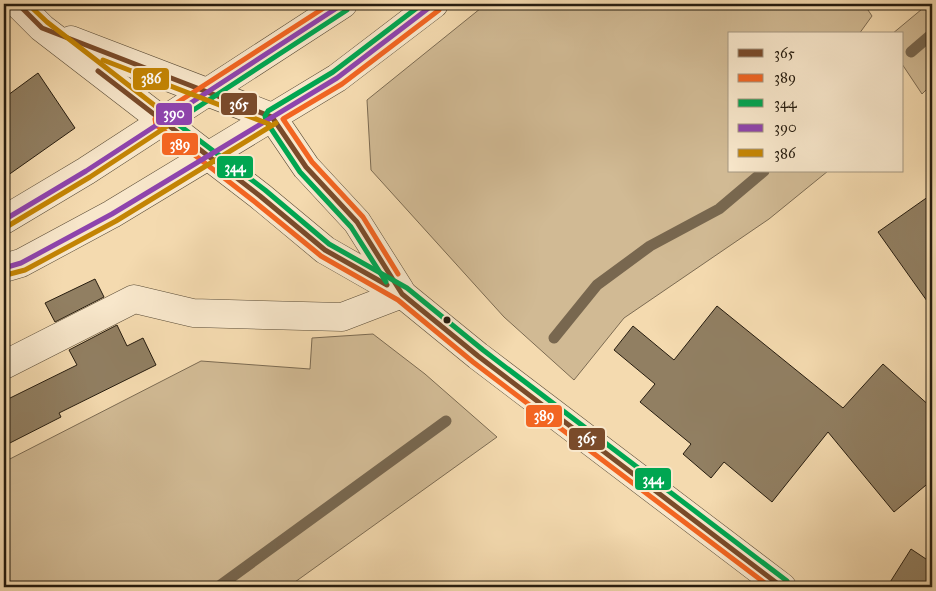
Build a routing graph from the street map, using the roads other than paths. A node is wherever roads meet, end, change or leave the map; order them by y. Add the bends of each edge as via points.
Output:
1 (18, 4) edge
2 (343, 4) edge
3 (434, 4) edge
4 (42, 28) junction
5 (207, 92) junction
6 (272, 118) junction
7 (162, 121) junction
8 (208, 156) junction
9 (4, 220) edge
10 (4, 268) edge
11 (402, 294) junction
12 (4, 365) edge
13 (782, 587) edge

1 - 4 street
2 - 5 street
3 - 6 street via 337,78
4 - 5 street
4 - 7 street
5 - 6 street
5 - 7 street
6 - 8 street
6 - 11 street via 306,166 357,222
7 - 8 street
7 - 9 street
8 - 10 street via 112,214 21,263
8 - 11 street via 325,250
11 - 12 street via 342,317 192,313 134,299
11 - 13 street via 478,356

